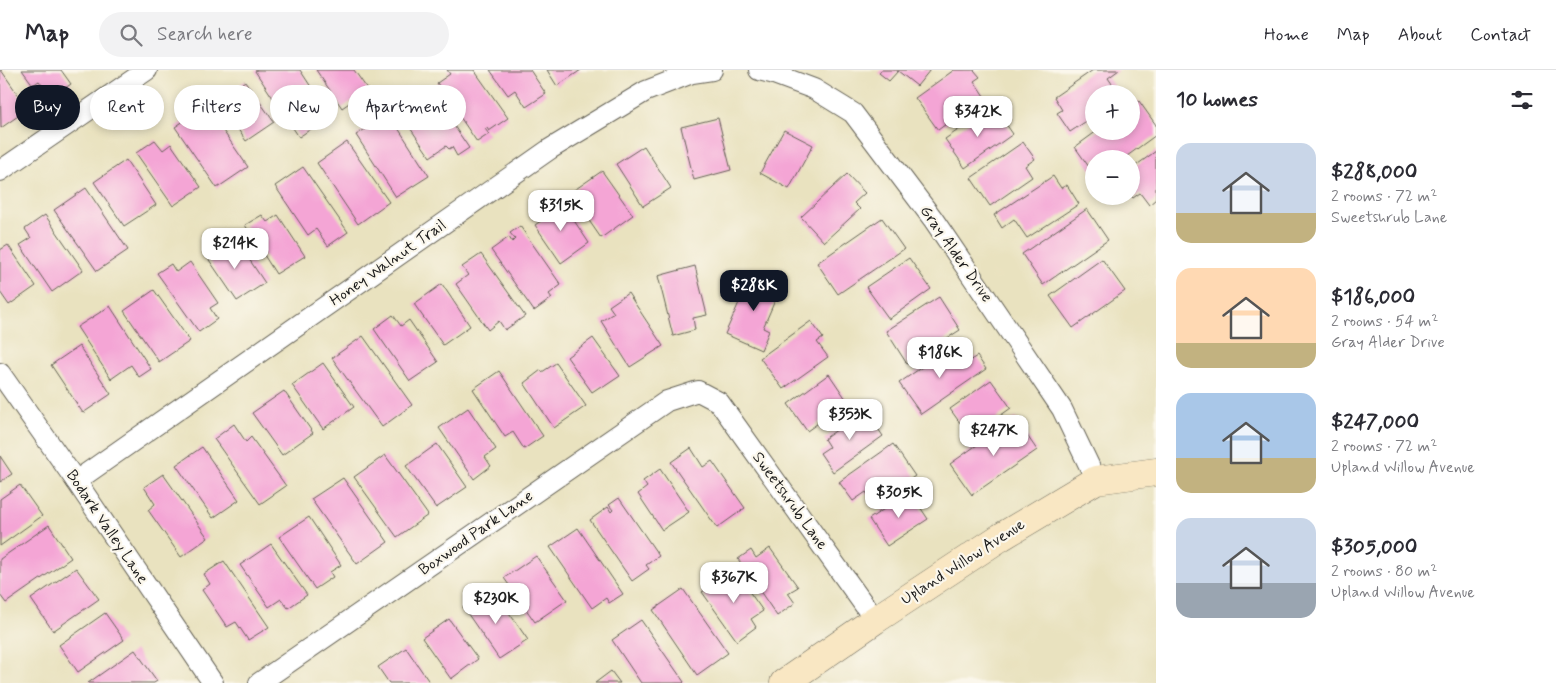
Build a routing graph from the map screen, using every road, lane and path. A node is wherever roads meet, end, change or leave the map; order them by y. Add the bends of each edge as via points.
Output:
1 (147, 70) edge
2 (712, 70) edge
3 (768, 71) edge
4 (0, 171) edge
5 (0, 373) edge
6 (698, 391) joint
7 (1156, 472) edge
8 (1096, 480) junction
9 (76, 481) junction
10 (875, 620) junction
11 (213, 683) edge
12 (259, 683) edge
13 (784, 683) edge

1 - 4 street
2 - 9 street, Honey Walnut Trail via 692,73 646,91 550,149
3 - 8 street, Gray Alder Drive via 814,89 853,113 933,219 1062,408
5 - 9 street, Bodark Valley Lane
6 - 10 street, Sweetshrub Lane via 719,402
6 - 12 street, Boxwood Park Lane via 667,401
7 - 8 street, Upland Willow Avenue
8 - 10 street, Upland Willow Avenue via 1000,537
9 - 11 street, Bodark Valley Lane
10 - 13 street, Upland Willow Avenue

